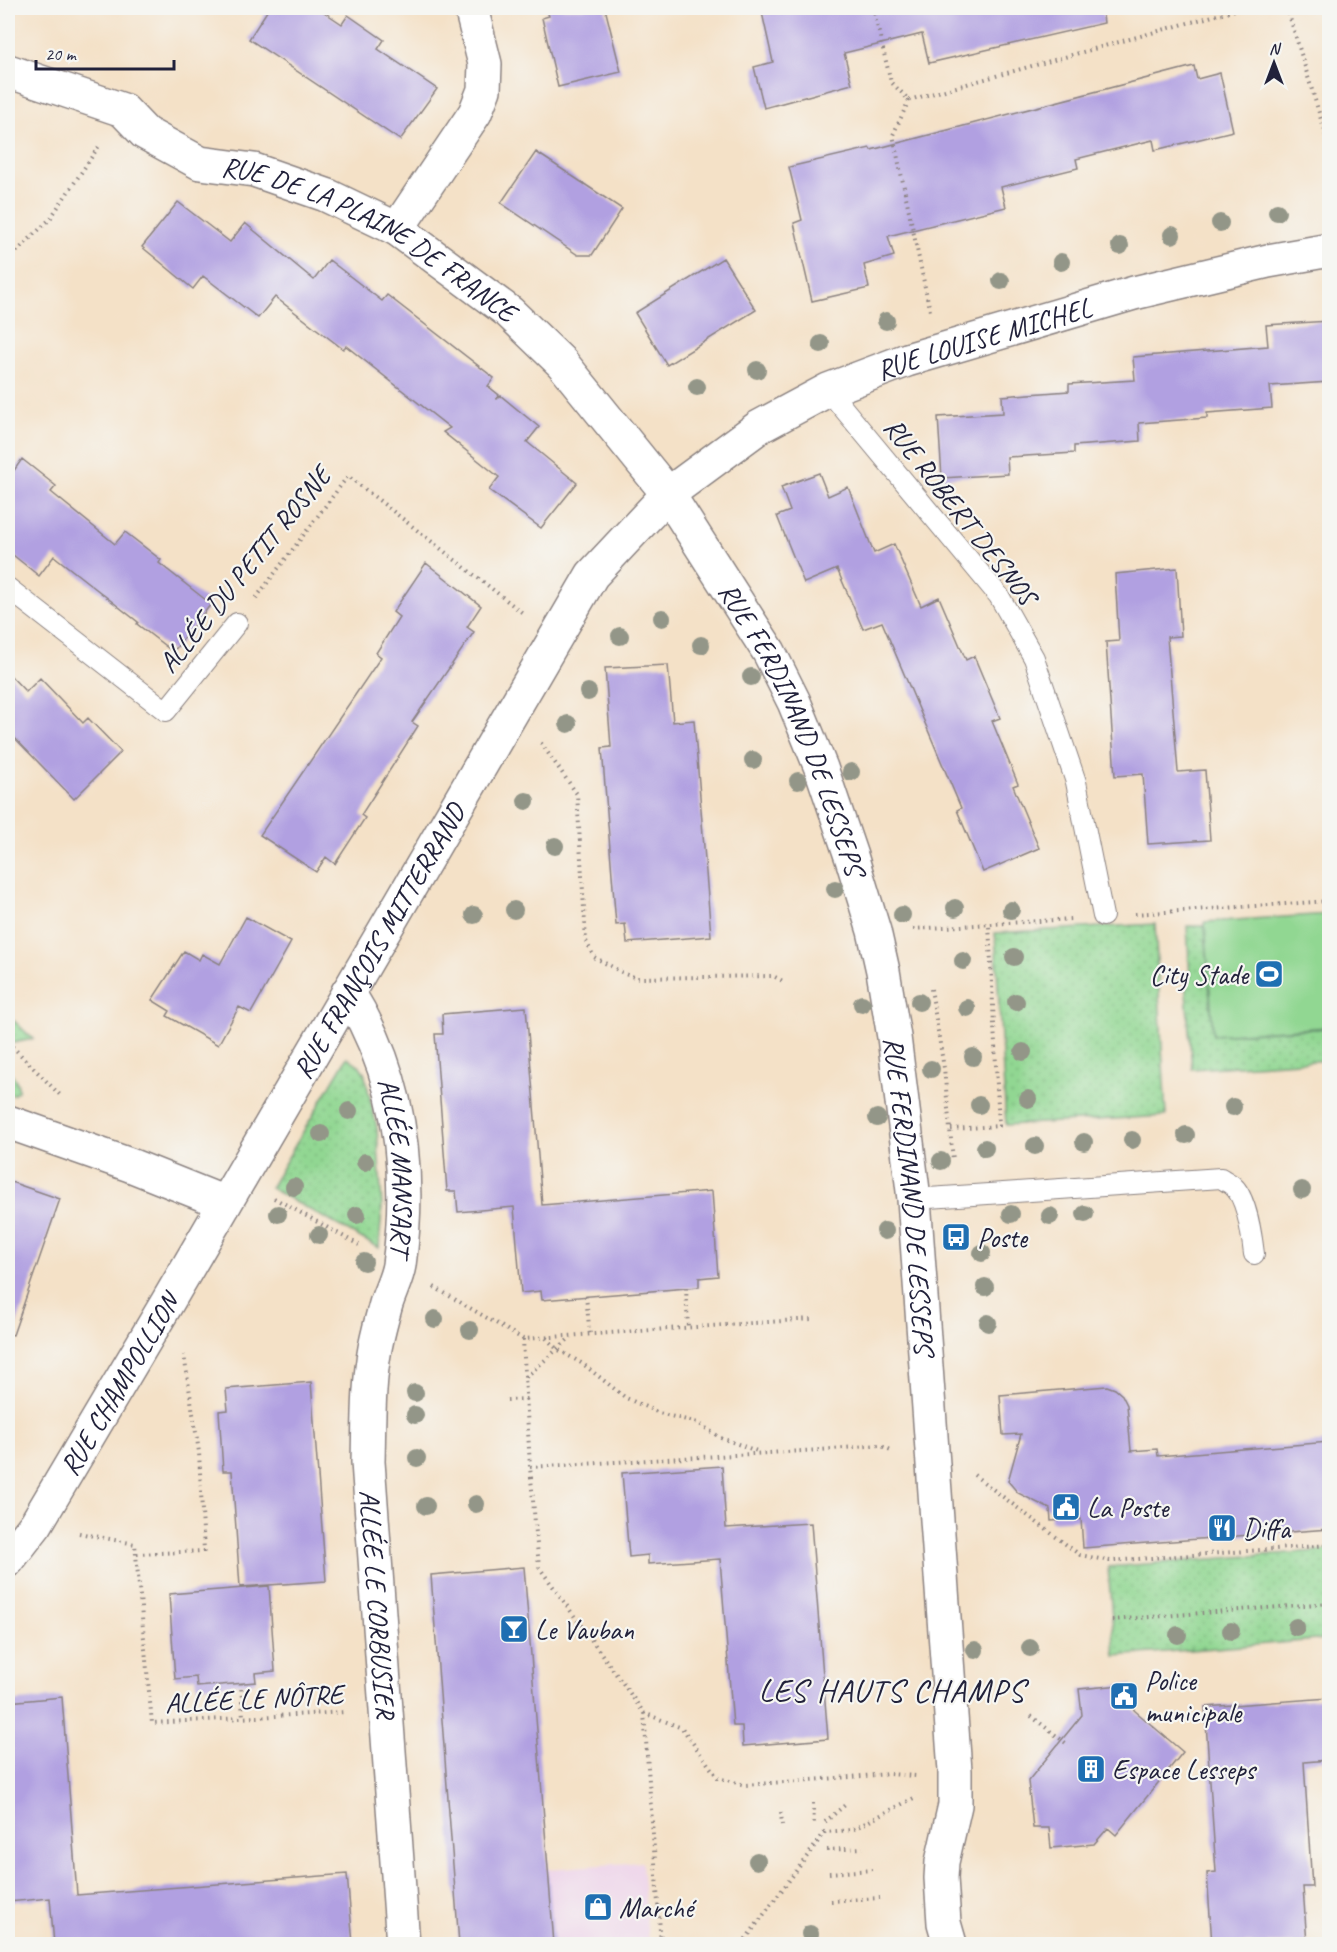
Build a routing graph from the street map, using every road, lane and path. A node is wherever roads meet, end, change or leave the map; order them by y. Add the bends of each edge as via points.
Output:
1 (471, 8) edge
2 (873, 8) edge
3 (1242, 8) edge
4 (1287, 8) edge
5 (8, 71) edge
6 (909, 100) junction
7 (123, 110) junction
8 (1329, 148) edge
9 (397, 229) junction
10 (1329, 250) edge
11 (8, 260) edge
12 (932, 321) dead end
13 (828, 390) junction
14 (668, 494) junction
15 (8, 588) edge
16 (237, 623) joint
17 (555, 639) junction
18 (512, 712) junction
19 (1103, 916) dead end
20 (989, 924) dead end
21 (785, 982) dead end
22 (348, 992) junction
23 (8, 1122) edge
24 (951, 1129) dead end
25 (232, 1191) junction
26 (914, 1199) junction
27 (1254, 1254) dead end
28 (398, 1267) junction
29 (686, 1288) dead end
30 (586, 1296) dead end
31 (167, 1303) junction
32 (812, 1320) dead end
33 (688, 1328) junction
34 (590, 1336) junction
35 (572, 1337) junction
36 (546, 1338) junction
37 (523, 1340) junction
38 (557, 1349) junction
39 (525, 1378) junction
40 (527, 1399) junction
41 (507, 1400) dead end
42 (761, 1452) junction
43 (932, 1457) junction
44 (530, 1467) junction
45 (36, 1524) junction
46 (1329, 1545) edge
47 (137, 1554) junction
48 (8, 1560) edge
49 (1329, 1603) edge
50 (1112, 1620) dead end
51 (241, 1683) dead end
52 (385, 1709) junction
53 (644, 1713) junction
54 (1031, 1716) dead end
55 (243, 1718) junction
56 (1066, 1744) dead end
57 (954, 1778) junction
58 (813, 1803) dead end
59 (845, 1805) dead end
60 (781, 1812) dead end
61 (825, 1822) dead end
62 (814, 1823) dead end
63 (782, 1825) dead end
64 (863, 1848) dead end
65 (827, 1850) dead end
66 (872, 1870) dead end
67 (829, 1873) dead end
68 (880, 1898) dead end
69 (831, 1901) dead end
70 (403, 1944) edge
71 (661, 1944) edge
72 (742, 1944) edge
73 (950, 1944) edge

1 - 9 street via 485,64 484,90 475,113
2 - 6 path via 891,82
3 - 6 path
4 - 8 path
5 - 7 street, RUE DE LA PLAINE DE FRANCE
6 - 12 path via 893,135
7 - 9 street, RUE DE LA PLAINE DE FRANCE via 145,134 200,163 254,170 326,195
7 - 11 path via 50,219
9 - 14 street, RUE DE LA PLAINE DE FRANCE via 509,312 562,363
10 - 13 street, RUE LOUISE MICHEL via 1134,293 907,360
13 - 14 street, RUE LOUISE MICHEL via 759,427
13 - 19 lane, RUE ROBERT DESNOS via 999,596 1034,658 1076,782
14 - 17 street, RUE FRANÇOIS MITTERRAND via 592,575
14 - 26 street, RUE FERDINAND DE LESSEPS via 769,652 828,787 883,971
15 - 16 lane, ALLÉE DU PETIT ROSNE via 166,711
16 - 17 path, ALLÉE DU PETIT ROSNE via 348,476
17 - 18 street, RUE FRANÇOIS MITTERRAND
18 - 21 path via 540,741 577,794 586,941 594,957 637,978 773,976
18 - 22 street, RUE FRANÇOIS MITTERRAND
20 - 24 path via 999,1126
22 - 25 street, RUE FRANÇOIS MITTERRAND
22 - 28 street, ALLÉE MANSART via 365,1018 386,1070 398,1119 404,1199
23 - 25 street via 130,1165
25 - 28 path
25 - 31 street, RUE CHAMPOLLION
26 - 27 lane via 1221,1178 1235,1187 1245,1209
26 - 43 street, RUE FERDINAND DE LESSEPS
28 - 37 path, ALLÉE MANSART
28 - 52 street, ALLÉE LE CORBUSIER via 375,1349 369,1404 368,1462
29 - 33 path
30 - 34 path
31 - 45 street, RUE CHAMPOLLION
31 - 47 path via 184,1354 199,1452 204,1551
32 - 33 path
33 - 34 path
34 - 35 path
35 - 36 path
35 - 38 path
36 - 37 path
36 - 38 path
37 - 39 path
38 - 39 path
38 - 42 path via 627,1398 659,1413 698,1423 721,1438
39 - 40 path
40 - 41 path
40 - 44 path
42 - 43 path via 879,1445 911,1458
42 - 44 path
43 - 46 path via 950,1456 1080,1555 1110,1561
43 - 57 street, RUE FERDINAND DE LESSEPS
44 - 53 path via 539,1567
45 - 47 path via 135,1544
45 - 48 street, RUE CHAMPOLLION
47 - 55 path, ALLÉE LE NÔTRE via 152,1723
49 - 50 path
51 - 55 path
52 - 55 path, ALLÉE LE NÔTRE
52 - 70 street, ALLÉE LE CORBUSIER
53 - 57 path via 681,1728 718,1778 745,1785 889,1774
53 - 71 path
54 - 56 path
57 - 72 path via 852,1830 825,1832
57 - 73 street, RUE FERDINAND DE LESSEPS via 955,1805 941,1878 944,1923
58 - 62 path
59 - 61 path
60 - 63 path
64 - 65 path
66 - 67 path
68 - 69 path

